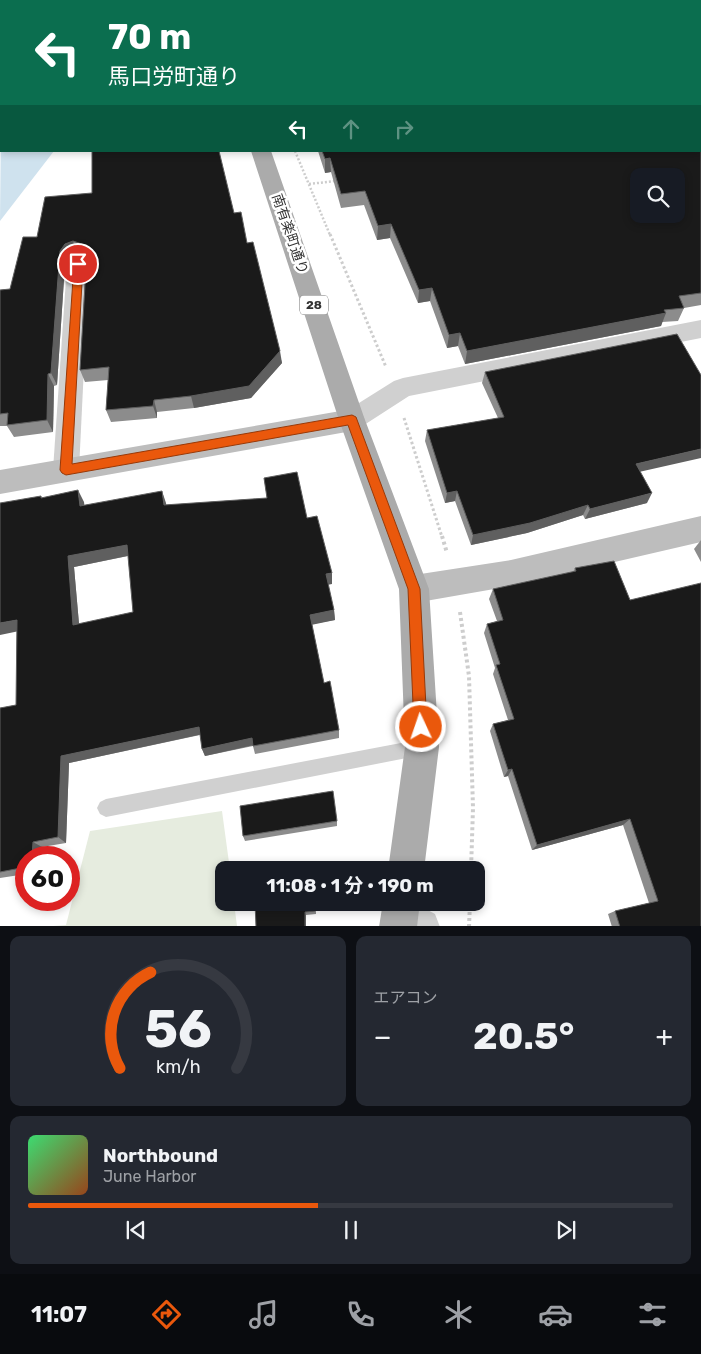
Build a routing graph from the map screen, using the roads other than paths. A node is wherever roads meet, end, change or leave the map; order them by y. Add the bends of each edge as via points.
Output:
1 (260, 152) edge
2 (78, 264) dead end
3 (701, 329) edge
4 (352, 420) junction
5 (66, 470) junction
6 (0, 482) edge
7 (701, 529) edge
8 (414, 589) junction
9 (422, 747) junction
10 (106, 808) dead end
11 (407, 861) edge

1 - 4 main road, 南有楽町通り / 28
2 - 5 street
3 - 4 street via 403,388
4 - 5 street
4 - 8 main road, 南有楽町通り / 28
5 - 6 street
7 - 8 street via 512,573
8 - 9 main road, 南有楽町通り / 28
9 - 10 lane
9 - 11 main road, 南有楽町通り / 28

